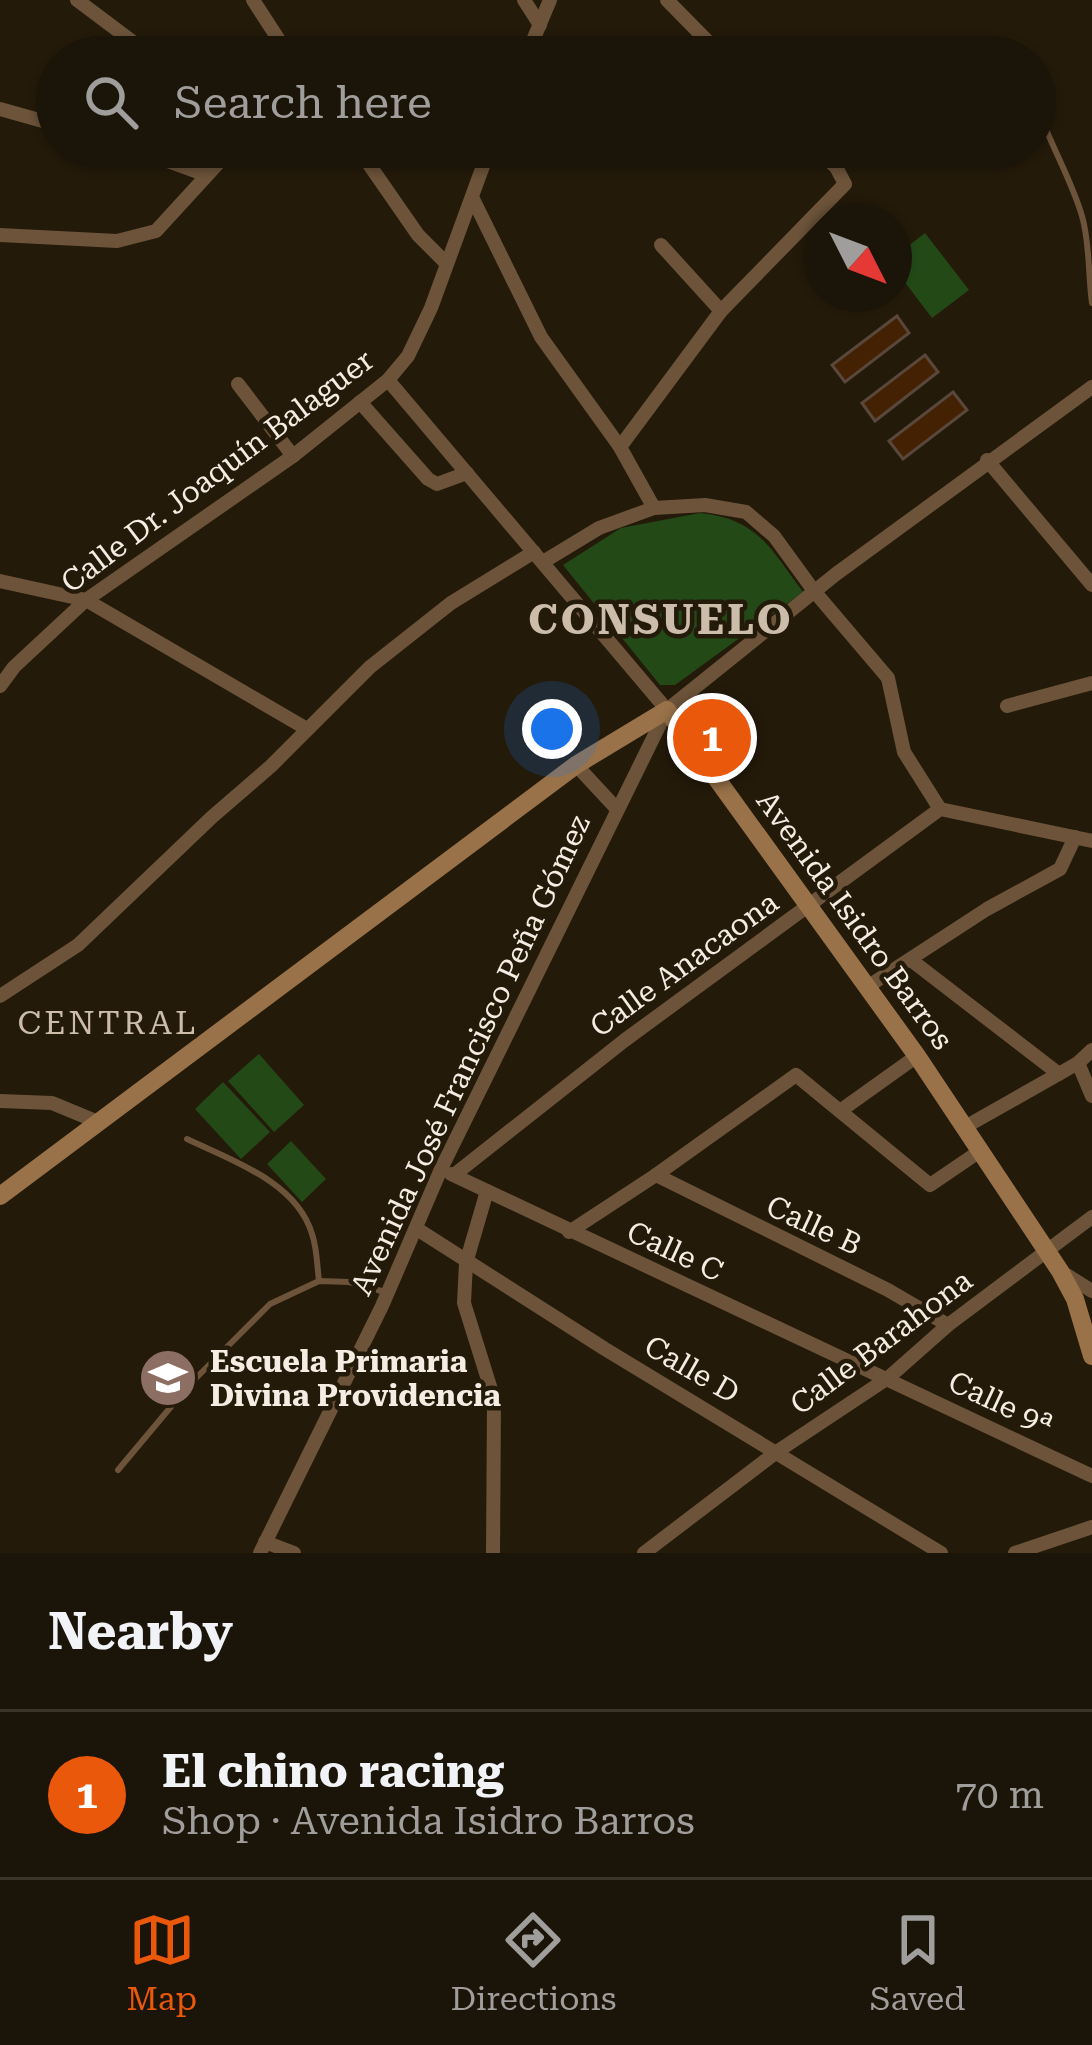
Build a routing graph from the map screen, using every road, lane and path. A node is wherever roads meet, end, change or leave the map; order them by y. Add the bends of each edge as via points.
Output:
1 (77, 0) edge
2 (253, 0) edge
3 (524, 0) edge
4 (550, 0) edge
5 (667, 0) edge
6 (540, 25) junction
7 (125, 36) edge
8 (276, 36) edge
9 (535, 36) edge
10 (702, 36) edge
11 (0, 109) edge
12 (36, 119) edge
13 (1056, 156) edge
14 (187, 168) edge
15 (212, 168) edge
16 (372, 168) edge
17 (483, 168) edge
18 (837, 168) edge
19 (206, 175) junction
20 (473, 199) junction
21 (0, 235) edge
22 (661, 245) dead end
23 (446, 263) junction
24 (1092, 303) edge
25 (721, 311) junction
26 (388, 380) junction
27 (238, 383) dead end
28 (1092, 387) edge
29 (360, 402) junction
30 (620, 447) junction
31 (293, 455) junction
32 (987, 460) junction
33 (466, 473) junction
34 (654, 508) junction
35 (538, 557) junction
36 (0, 581) edge
37 (1092, 585) edge
38 (814, 591) junction
39 (86, 600) junction
40 (1092, 683) edge
41 (0, 686) edge
42 (1007, 706) dead end
43 (667, 710) junction
44 (308, 729) junction
45 (576, 765) junction
46 (616, 808) junction
47 (940, 809) junction
48 (1075, 837) junction
49 (1092, 842) edge
50 (809, 906) junction
51 (911, 960) junction
52 (867, 987) junction
53 (0, 996) edge
54 (1092, 1050) edge
55 (917, 1056) junction
56 (1078, 1063) junction
57 (1059, 1074) junction
58 (1092, 1096) edge
59 (0, 1101) edge
60 (840, 1111) junction
61 (98, 1122) junction
62 (965, 1127) junction
63 (187, 1139) dead end
64 (980, 1151) junction
65 (448, 1172) junction
66 (656, 1175) junction
67 (487, 1192) junction
68 (0, 1196) edge
69 (1092, 1217) edge
70 (417, 1229) junction
71 (569, 1232) junction
72 (1048, 1253) junction
73 (466, 1263) junction
74 (1060, 1271) junction
75 (320, 1280) junction
76 (1092, 1292) edge
77 (388, 1293) junction
78 (948, 1325) junction
79 (1092, 1356) edge
80 (888, 1378) junction
81 (778, 1450) junction
82 (118, 1469) dead end
83 (1092, 1476) edge
84 (1092, 1527) edge
85 (262, 1548) edge
86 (294, 1553) edge
87 (493, 1553) edge
88 (644, 1553) edge
89 (941, 1553) edge
90 (1015, 1553) edge

1 - 7 street
2 - 8 street
3 - 6 street
4 - 6 street
5 - 10 street
6 - 9 street
11 - 12 street
13 - 24 lane via 1083,220
14 - 19 street
15 - 19 street
16 - 23 street
17 - 20 street, Calle Dr. Joaquín Balaguer
18 - 25 street via 845,184
19 - 21 street via 156,231 117,241
20 - 23 street, Calle Dr. Joaquín Balaguer
20 - 30 street via 541,338
22 - 25 street
23 - 26 street, Calle Dr. Joaquín Balaguer via 408,356
25 - 30 street
26 - 29 street, Calle Dr. Joaquín Balaguer
26 - 33 street, Avenida Isidro Barros
27 - 31 street
28 - 32 street
29 - 31 street, Calle Dr. Joaquín Balaguer
29 - 33 street via 428,479 437,484
30 - 34 street
31 - 39 street, Calle Dr. Joaquín Balaguer
32 - 37 street
32 - 38 street
33 - 35 street, Avenida Isidro Barros
34 - 35 street
34 - 38 street via 740,509 774,536
35 - 43 street, Avenida Isidro Barros
35 - 44 street via 438,613
36 - 39 street
38 - 43 street
38 - 47 street via 890,682 904,752
39 - 41 street, Calle Dr. Joaquín Balaguer
39 - 44 street
40 - 42 street
43 - 45 street
43 - 46 street, Avenida José Francisco Peña Gómez
43 - 50 street, Avenida Isidro Barros
44 - 53 street via 78,945
45 - 46 street
45 - 61 street
46 - 65 street, Avenida José Francisco Peña Gómez
47 - 48 street
47 - 50 street, Calle Anacaona
48 - 49 street
48 - 51 street via 1060,869
50 - 52 street, Avenida Isidro Barros
50 - 65 street, Calle Anacaona
51 - 52 street
51 - 57 street
52 - 55 street, Avenida Isidro Barros
54 - 56 street
55 - 60 street
55 - 62 street, Avenida Isidro Barros
56 - 57 street
56 - 58 street
57 - 62 street
59 - 61 street via 52,1103
60 - 64 street via 930,1185
60 - 66 street via 796,1075
61 - 68 street
62 - 64 street, Avenida Isidro Barros
63 - 75 lane via 290,1197 313,1235
64 - 72 street, Avenida Isidro Barros
65 - 67 street, Calle C
65 - 70 street, Avenida José Francisco Peña Gómez
66 - 71 street
66 - 78 street, Calle B
67 - 71 street, Calle C
67 - 73 street
69 - 72 street, Calle Barahona
70 - 73 street, Calle D
70 - 77 street, Avenida José Francisco Peña Gómez
71 - 80 street, Calle C
72 - 74 street, Avenida Isidro Barros
72 - 78 street, Calle Barahona
73 - 81 street, Calle D
73 - 87 street via 464,1303 495,1408
74 - 76 street
74 - 79 street, Avenida Isidro Barros
75 - 77 lane
75 - 82 lane via 269,1304
77 - 85 street, Avenida José Francisco Peña Gómez
78 - 80 street, Calle Barahona
80 - 81 street, Calle Barahona
80 - 83 street, Calle 9ª
81 - 88 street, Calle Barahona
81 - 89 street, Calle D
84 - 90 street
85 - 86 street

